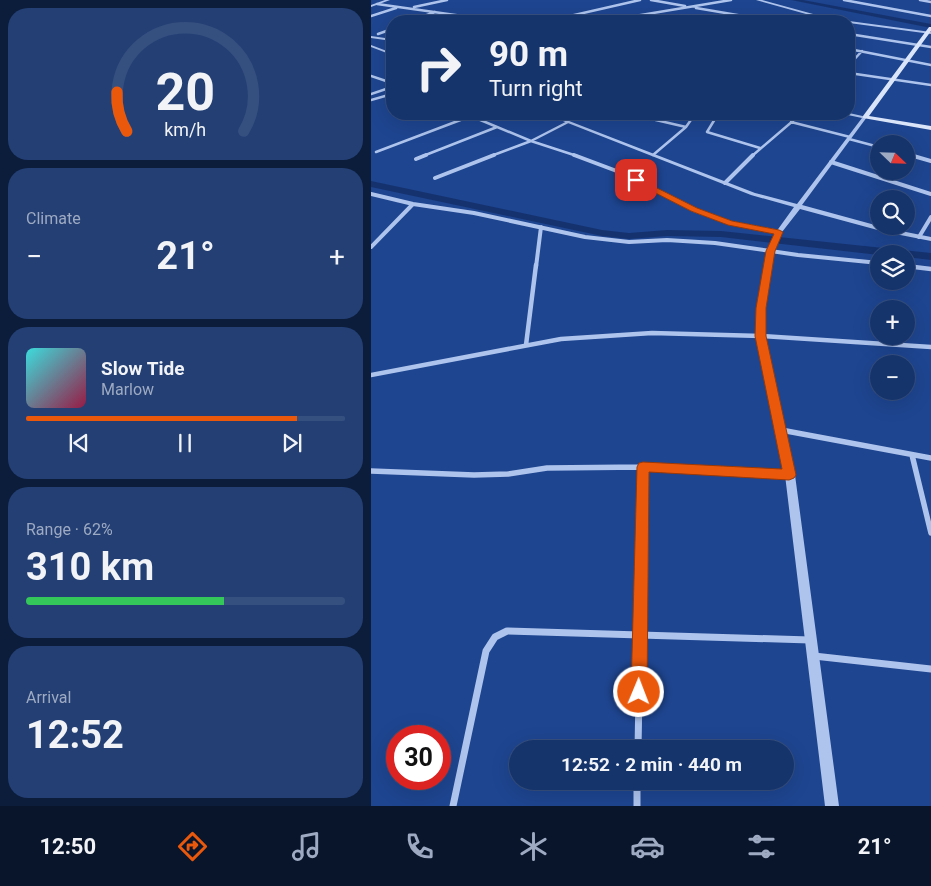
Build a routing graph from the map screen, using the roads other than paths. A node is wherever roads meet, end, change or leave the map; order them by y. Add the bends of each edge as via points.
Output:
1 (388, 0) edge
2 (447, 0) edge
3 (640, 0) edge
4 (651, 0) edge
5 (731, 0) edge
6 (758, 0) edge
7 (846, 0) edge
8 (920, 0) edge
9 (931, 2) edge
10 (377, 4) junction
11 (371, 6) edge
12 (399, 7) junction
13 (691, 7) junction
14 (409, 8) junction
15 (435, 12) junction
16 (427, 15) edge
17 (456, 15) edge
18 (574, 15) edge
19 (641, 15) edge
20 (738, 15) edge
21 (813, 15) edge
22 (371, 16) edge
23 (931, 16) edge
24 (855, 23) edge
25 (386, 31) edge
26 (929, 31) edge
27 (371, 33) edge
28 (378, 34) junction
29 (386, 35) edge
30 (855, 35) edge
31 (371, 37) edge
32 (386, 39) edge
33 (918, 45) junction
34 (371, 46) edge
35 (931, 47) edge
36 (855, 50) edge
37 (862, 51) junction
38 (386, 52) edge
39 (855, 59) edge
40 (906, 61) junction
41 (931, 65) edge
42 (855, 74) edge
43 (372, 77) edge
44 (892, 80) junction
45 (386, 81) edge
46 (931, 85) edge
47 (386, 89) edge
48 (371, 94) edge
49 (386, 96) edge
50 (371, 100) edge
51 (855, 112) edge
52 (855, 114) edge
53 (866, 115) junction
54 (460, 120) edge
55 (480, 120) edge
56 (564, 120) edge
57 (656, 120) edge
58 (691, 120) edge
59 (714, 120) edge
60 (794, 120) edge
61 (567, 121) junction
62 (791, 122) junction
63 (931, 123) edge
64 (497, 127) junction
65 (686, 127) junction
66 (931, 128) edge
67 (849, 138) junction
68 (531, 141) junction
69 (870, 144) edge
70 (760, 148) junction
71 (376, 152) dead end
72 (653, 155) junction
73 (915, 156) edge
74 (416, 159) dead end
75 (931, 160) edge
76 (831, 162) junction
77 (435, 178) dead end
78 (725, 183) junction
79 (371, 194) edge
80 (931, 194) edge
81 (413, 204) junction
82 (798, 208) junction
83 (931, 217) edge
84 (541, 227) junction
85 (779, 232) junction
86 (919, 237) junction
87 (931, 239) edge
88 (371, 247) edge
89 (772, 248) junction
90 (870, 262) edge
91 (915, 267) edge
92 (931, 269) edge
93 (761, 336) junction
94 (526, 345) junction
95 (931, 347) edge
96 (371, 375) edge
97 (781, 430) junction
98 (912, 454) junction
99 (931, 458) edge
100 (643, 467) junction
101 (371, 470) edge
102 (789, 475) junction
103 (931, 533) edge
104 (640, 635) junction
105 (811, 640) junction
106 (814, 656) junction
107 (931, 669) edge
108 (638, 740) edge
109 (637, 790) edge
110 (453, 806) edge
111 (637, 806) edge
112 (832, 806) edge

1 - 10 street
2 - 14 street
3 - 18 street
4 - 13 street
5 - 13 street
6 - 21 street
7 - 23 street
8 - 9 street
10 - 11 street
10 - 12 street
12 - 14 street
12 - 22 street
13 - 19 street
13 - 20 street
14 - 15 street
15 - 16 street
15 - 17 street
24 - 26 street
25 - 28 street
26 - 33 main road
27 - 28 street
28 - 29 street
30 - 33 street
31 - 32 street
33 - 35 street
33 - 40 main road
34 - 38 street
36 - 37 street
37 - 39 street
37 - 40 street
40 - 41 street
40 - 44 main road
42 - 44 street
43 - 45 street
44 - 46 street
44 - 53 main road
47 - 48 street
49 - 50 street
51 - 53 street
52 - 53 street
53 - 63 main road
53 - 66 main road
53 - 67 street
54 - 71 street
55 - 64 street
56 - 61 street
57 - 65 street
58 - 65 street
59 - 70 street via 707,132
60 - 62 street
61 - 68 street
61 - 72 street
62 - 67 street
62 - 70 street
64 - 68 street
64 - 74 street
65 - 72 street
67 - 69 street
67 - 76 street
68 - 77 street
68 - 85 street via 622,173 694,210 731,224
70 - 78 street
72 - 78 street
73 - 75 street
76 - 80 street
76 - 82 street
78 - 82 street
79 - 81 street
81 - 84 street
81 - 88 street
82 - 85 street
82 - 86 street
83 - 86 street
84 - 89 street via 629,242 667,240
84 - 94 street
85 - 89 street
86 - 87 street
89 - 90 street
89 - 93 street via 761,308
91 - 92 street
93 - 94 street via 652,332
93 - 95 street
93 - 97 street
94 - 96 street
97 - 98 street
97 - 102 street
98 - 99 street
98 - 103 street
100 - 101 street via 547,468 474,475
100 - 102 street
100 - 104 street
102 - 105 street
104 - 105 street
104 - 108 street
104 - 110 street via 507,631 495,636 486,651
105 - 106 street
106 - 107 street
106 - 112 street
109 - 111 street

